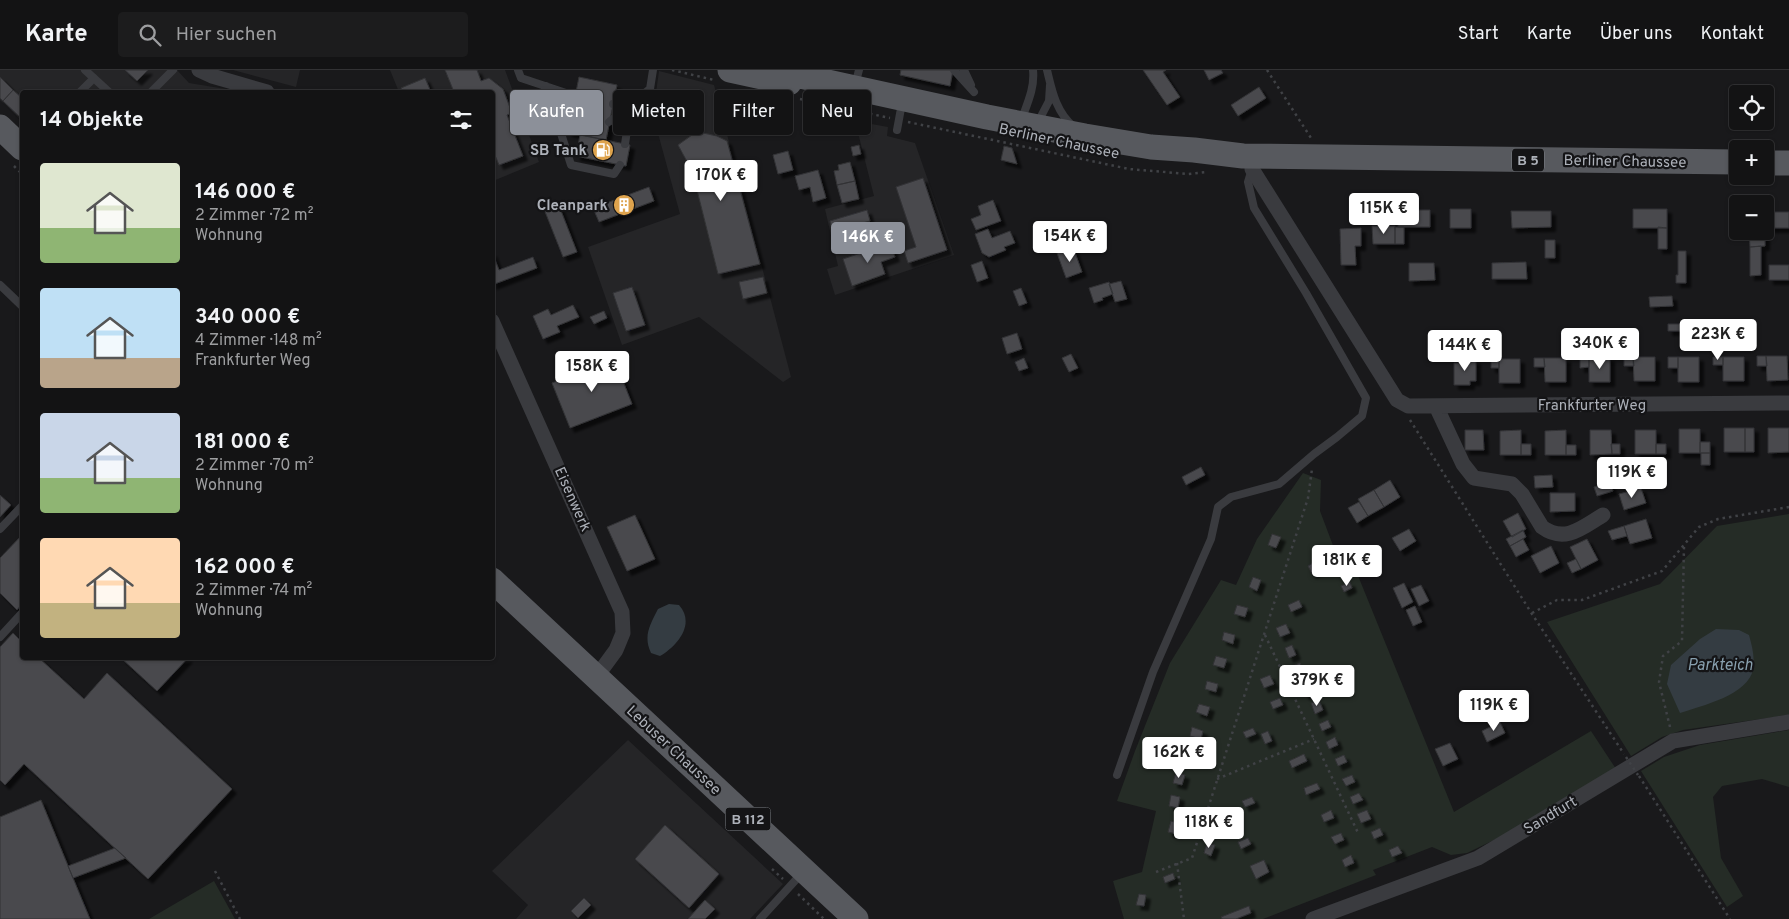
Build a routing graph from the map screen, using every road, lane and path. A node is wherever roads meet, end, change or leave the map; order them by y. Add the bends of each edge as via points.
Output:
1 (85, 70) edge
2 (173, 70) edge
3 (199, 70) edge
4 (518, 70) edge
5 (653, 70) edge
6 (730, 70) edge
7 (773, 70) edge
8 (953, 70) edge
9 (964, 70) edge
10 (1033, 70) edge
11 (1047, 70) edge
12 (1267, 70) edge
13 (94, 78) junction
14 (855, 85) edge
15 (1050, 85) junction
16 (549, 88) junction
17 (82, 90) edge
18 (106, 90) edge
19 (153, 90) edge
20 (260, 90) edge
21 (556, 90) edge
22 (648, 90) edge
23 (613, 119) edge
24 (610, 122) dead end
25 (0, 127) edge
26 (1027, 127) junction
27 (626, 135) edge
28 (1085, 136) junction
29 (1313, 140) dead end
30 (625, 144) dead end
31 (20, 146) edge
32 (1249, 161) junction
33 (1729, 162) edge
34 (1774, 163) edge
35 (1789, 163) edge
36 (620, 165) dead end
37 (0, 285) edge
38 (20, 304) edge
39 (495, 328) edge
40 (1398, 400) junction
41 (1789, 403) edge
42 (1436, 406) junction
43 (1314, 454) junction
44 (1789, 507) edge
45 (20, 508) edge
46 (1603, 515) dead end
47 (0, 529) edge
48 (1684, 545) junction
49 (495, 583) edge
50 (1532, 614) junction
51 (20, 615) edge
52 (1264, 634) junction
53 (0, 637) edge
54 (597, 676) junction
55 (1789, 722) edge
56 (1314, 739) junction
57 (1674, 741) junction
58 (1118, 775) dead end
59 (1217, 780) junction
60 (1359, 835) dead end
61 (1178, 863) junction
62 (216, 871) dead end
63 (804, 871) junction
64 (1156, 872) dead end
65 (240, 919) edge
66 (760, 919) edge
67 (856, 919) edge
68 (1184, 919) edge
69 (1313, 919) edge
70 (1730, 919) edge

1 - 13 lane
2 - 19 lane
3 - 20 street
4 - 16 lane via 521,78
5 - 22 lane
6 - 14 main road, Berliner Chaussee / B 5
7 - 14 main road, Berliner Chaussee / B 5
8 - 9 lane via 974,92
10 - 26 lane
11 - 15 lane
12 - 29 path
13 - 17 lane
13 - 18 lane
14 - 26 main road, Berliner Chaussee / B 5 via 900,112
15 - 26 lane via 1049,101
15 - 28 lane via 1060,112
16 - 21 lane
16 - 36 lane via 571,165 614,174
23 - 24 lane
25 - 31 main road
26 - 28 main road, Berliner Chaussee / B 5
26 - 32 main road, Berliner Chaussee / B 5 via 1150,160
27 - 30 lane
28 - 32 main road, Berliner Chaussee / B 5 via 1151,147 1194,150
32 - 33 main road, Berliner Chaussee / B 5
32 - 40 street
32 - 43 lane via 1248,182 1254,208 1366,398 1362,416
34 - 35 main road
37 - 38 lane
39 - 54 street, Eisenwerk via 622,612 624,633
40 - 42 street, Frankfurter Weg via 1408,406
40 - 50 path
41 - 42 street, Frankfurter Weg
42 - 46 street via 1463,464 1474,478 1512,484 1548,531 1560,534 1576,532
43 - 52 path via 1308,498
43 - 58 lane via 1279,484 1230,497 1218,507 1211,539 1153,672
44 - 48 path via 1718,519 1699,527
45 - 47 lane
48 - 50 path via 1662,571 1582,600 1557,600
48 - 57 path via 1682,641 1663,656 1659,682
49 - 54 main road, Lebuser Chaussee / B 112
50 - 70 path, bridge
51 - 53 lane
52 - 56 path
52 - 59 path
54 - 63 main road, Lebuser Chaussee / B 112
55 - 57 street, Sandfurt
56 - 59 path
56 - 60 path
57 - 69 street, Sandfurt via 1478,858
59 - 61 path via 1192,858
61 - 64 path
61 - 68 path
62 - 65 path
63 - 66 lane
63 - 67 main road, Lebuser Chaussee / B 112

